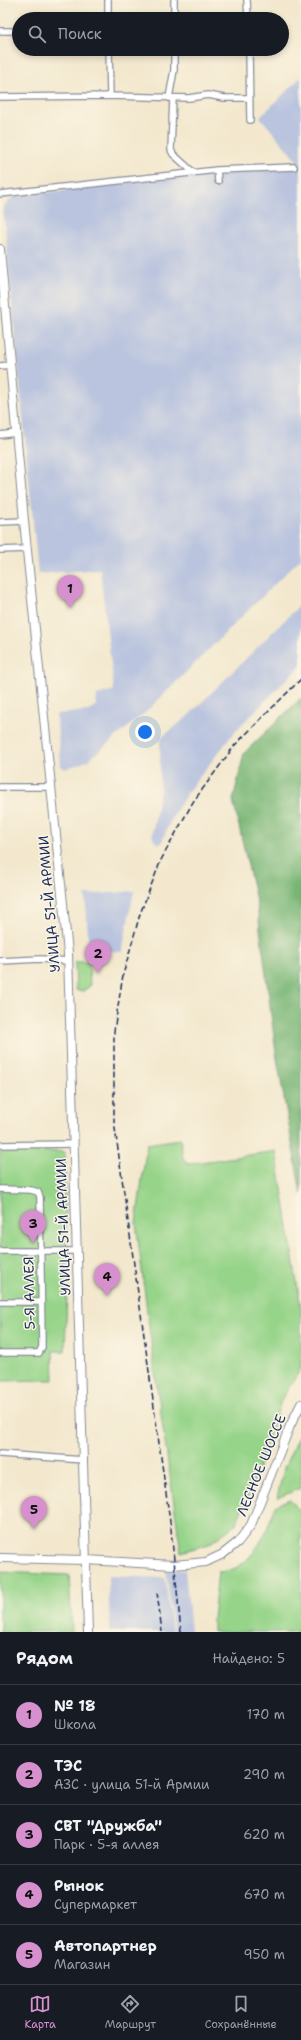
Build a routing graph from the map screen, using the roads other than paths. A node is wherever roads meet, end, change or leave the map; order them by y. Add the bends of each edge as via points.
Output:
1 (108, 0) edge
2 (174, 0) edge
3 (247, 0) edge
4 (108, 12) edge
5 (174, 12) edge
6 (248, 12) edge
7 (0, 31) edge
8 (12, 31) edge
9 (109, 56) edge
10 (174, 56) edge
11 (249, 56) edge
12 (110, 96) junction
13 (0, 97) edge
14 (171, 98) junction
15 (250, 98) junction
16 (250, 120) dead end
17 (294, 167) dead end
18 (217, 170) junction
19 (194, 173) junction
20 (218, 181) dead end
21 (0, 194) edge
22 (0, 249) edge
23 (10, 365) junction
24 (0, 366) edge
25 (16, 433) junction
26 (0, 435) edge
27 (24, 521) junction
28 (0, 522) edge
29 (0, 550) edge
30 (27, 550) junction
31 (51, 787) junction
32 (0, 788) edge
33 (0, 961) edge
34 (68, 961) junction
35 (74, 1144) junction
36 (0, 1145) edge
37 (0, 1189) edge
38 (0, 1251) edge
39 (40, 1251) junction
40 (76, 1251) junction
41 (0, 1302) edge
42 (40, 1302) junction
43 (0, 1353) edge
44 (301, 1404) edge
45 (0, 1454) edge
46 (84, 1460) junction
47 (0, 1558) edge
48 (86, 1560) junction
49 (88, 1632) edge

1 - 4 street
2 - 5 street
3 - 6 street
7 - 8 street
9 - 12 street
10 - 14 street
11 - 15 street
12 - 13 street
12 - 14 street
14 - 15 street via 208,95
14 - 19 street via 173,154
15 - 16 street
17 - 18 street
18 - 19 street
18 - 20 street
19 - 21 street
22 - 23 main road, УЛИЦА 51-Й АРМИИ
23 - 24 street
23 - 25 main road, УЛИЦА 51-Й АРМИИ
25 - 26 street
25 - 27 main road, УЛИЦА 51-Й АРМИИ
27 - 28 street
27 - 30 main road, УЛИЦА 51-Й АРМИИ
29 - 30 street
30 - 31 main road, УЛИЦА 51-Й АРМИИ
31 - 32 street
31 - 34 main road, УЛИЦА 51-Й АРМИИ
33 - 34 street
34 - 35 main road, УЛИЦА 51-Й АРМИИ
35 - 36 street
35 - 40 main road, УЛИЦА 51-Й АРМИИ
37 - 39 street, 5-Я АЛЛЕЯ via 38,1192
38 - 39 street
39 - 40 street
39 - 42 street, 5-Я АЛЛЕЯ
40 - 46 main road, УЛИЦА 51-Й АРМИИ
41 - 42 street
42 - 43 street, 5-Я АЛЛЕЯ via 42,1347 39,1353
44 - 48 main road, ЛЕСНОЕ ШОССЕ via 251,1525 238,1542 223,1554 206,1562 174,1565
45 - 46 street
46 - 48 main road, УЛИЦА 51-Й АРМИИ
47 - 48 main road, ЛЕСНОЕ ШОССЕ
48 - 49 main road, УЛИЦА 51-Й АРМИИ

